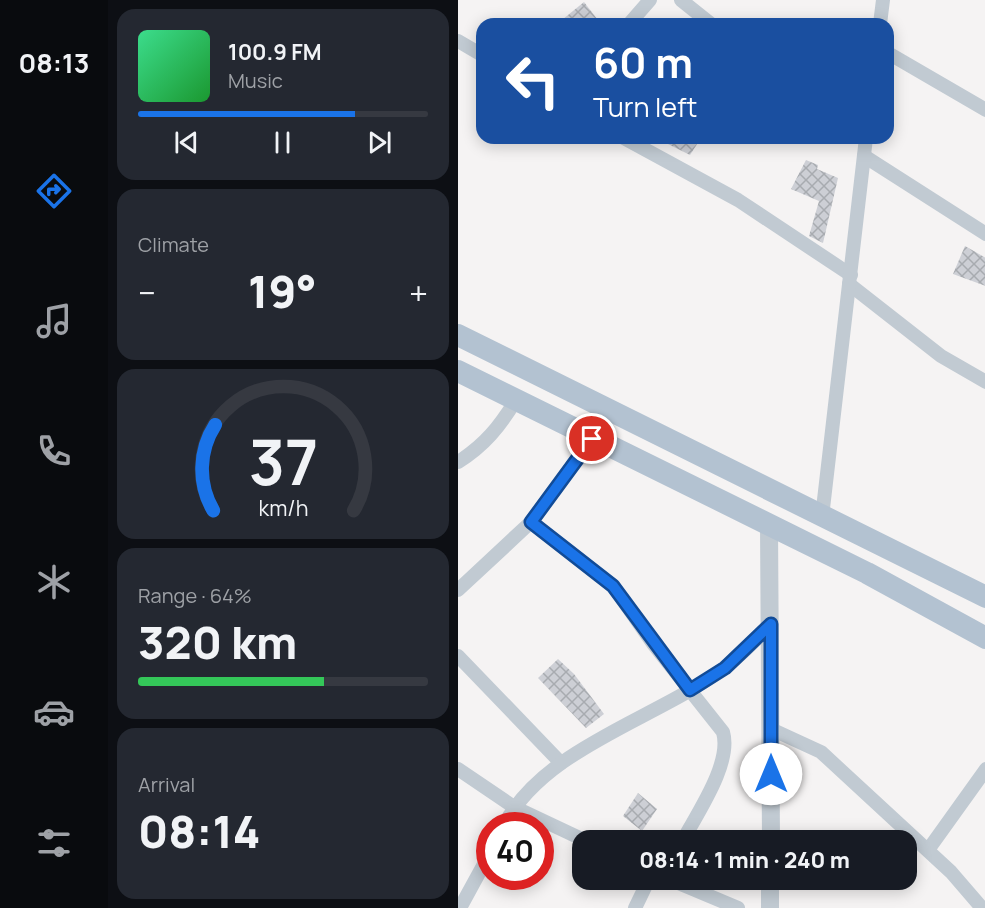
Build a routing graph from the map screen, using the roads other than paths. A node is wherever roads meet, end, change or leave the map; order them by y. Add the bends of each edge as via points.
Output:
1 (650, 0) edge
2 (680, 0) edge
3 (883, 0) edge
4 (634, 18) edge
5 (703, 18) edge
6 (881, 18) edge
7 (458, 41) edge
8 (476, 52) edge
9 (894, 56) edge
10 (986, 110) edge
11 (635, 144) edge
12 (865, 144) edge
13 (864, 156) junction
14 (986, 234) edge
15 (850, 279) junction
16 (458, 335) edge
17 (458, 371) edge
18 (986, 382) edge
19 (516, 400) junction
20 (592, 439) junction
21 (458, 462) edge
22 (822, 517) junction
23 (531, 522) junction
24 (769, 525) junction
25 (458, 590) edge
26 (986, 597) edge
27 (771, 624) junction
28 (986, 638) edge
29 (458, 656) edge
30 (690, 690) junction
31 (771, 729) junction
32 (561, 763) junction
33 (458, 769) edge
34 (986, 769) edge
35 (514, 807) junction
36 (511, 812) edge
37 (688, 830) edge
38 (771, 830) edge
39 (572, 834) edge
40 (928, 850) junction
41 (476, 879) edge
42 (644, 890) edge
43 (695, 890) edge
44 (770, 890) edge
45 (460, 908) edge
46 (635, 908) edge
47 (738, 908) edge
48 (770, 908) edge
49 (982, 908) edge

1 - 4 street
2 - 5 street
3 - 6 street
7 - 8 street
9 - 10 street
11 - 15 street via 738,200
12 - 13 street
13 - 14 street
13 - 15 street
15 - 18 street via 941,356
15 - 22 street
16 - 22 main road
17 - 19 main road
19 - 20 main road
19 - 21 street via 480,448
20 - 23 street
20 - 24 main road
22 - 26 main road
23 - 25 street
23 - 30 street via 613,586
24 - 27 street
24 - 28 main road
27 - 30 street via 725,668
27 - 31 street
29 - 32 street
30 - 32 street
30 - 37 street via 723,732 727,744 716,778
31 - 38 street
31 - 40 street via 821,752
32 - 35 street
33 - 35 street
34 - 40 street
35 - 36 street
35 - 39 street
40 - 49 street
41 - 45 street
42 - 46 street
43 - 47 street
44 - 48 street

